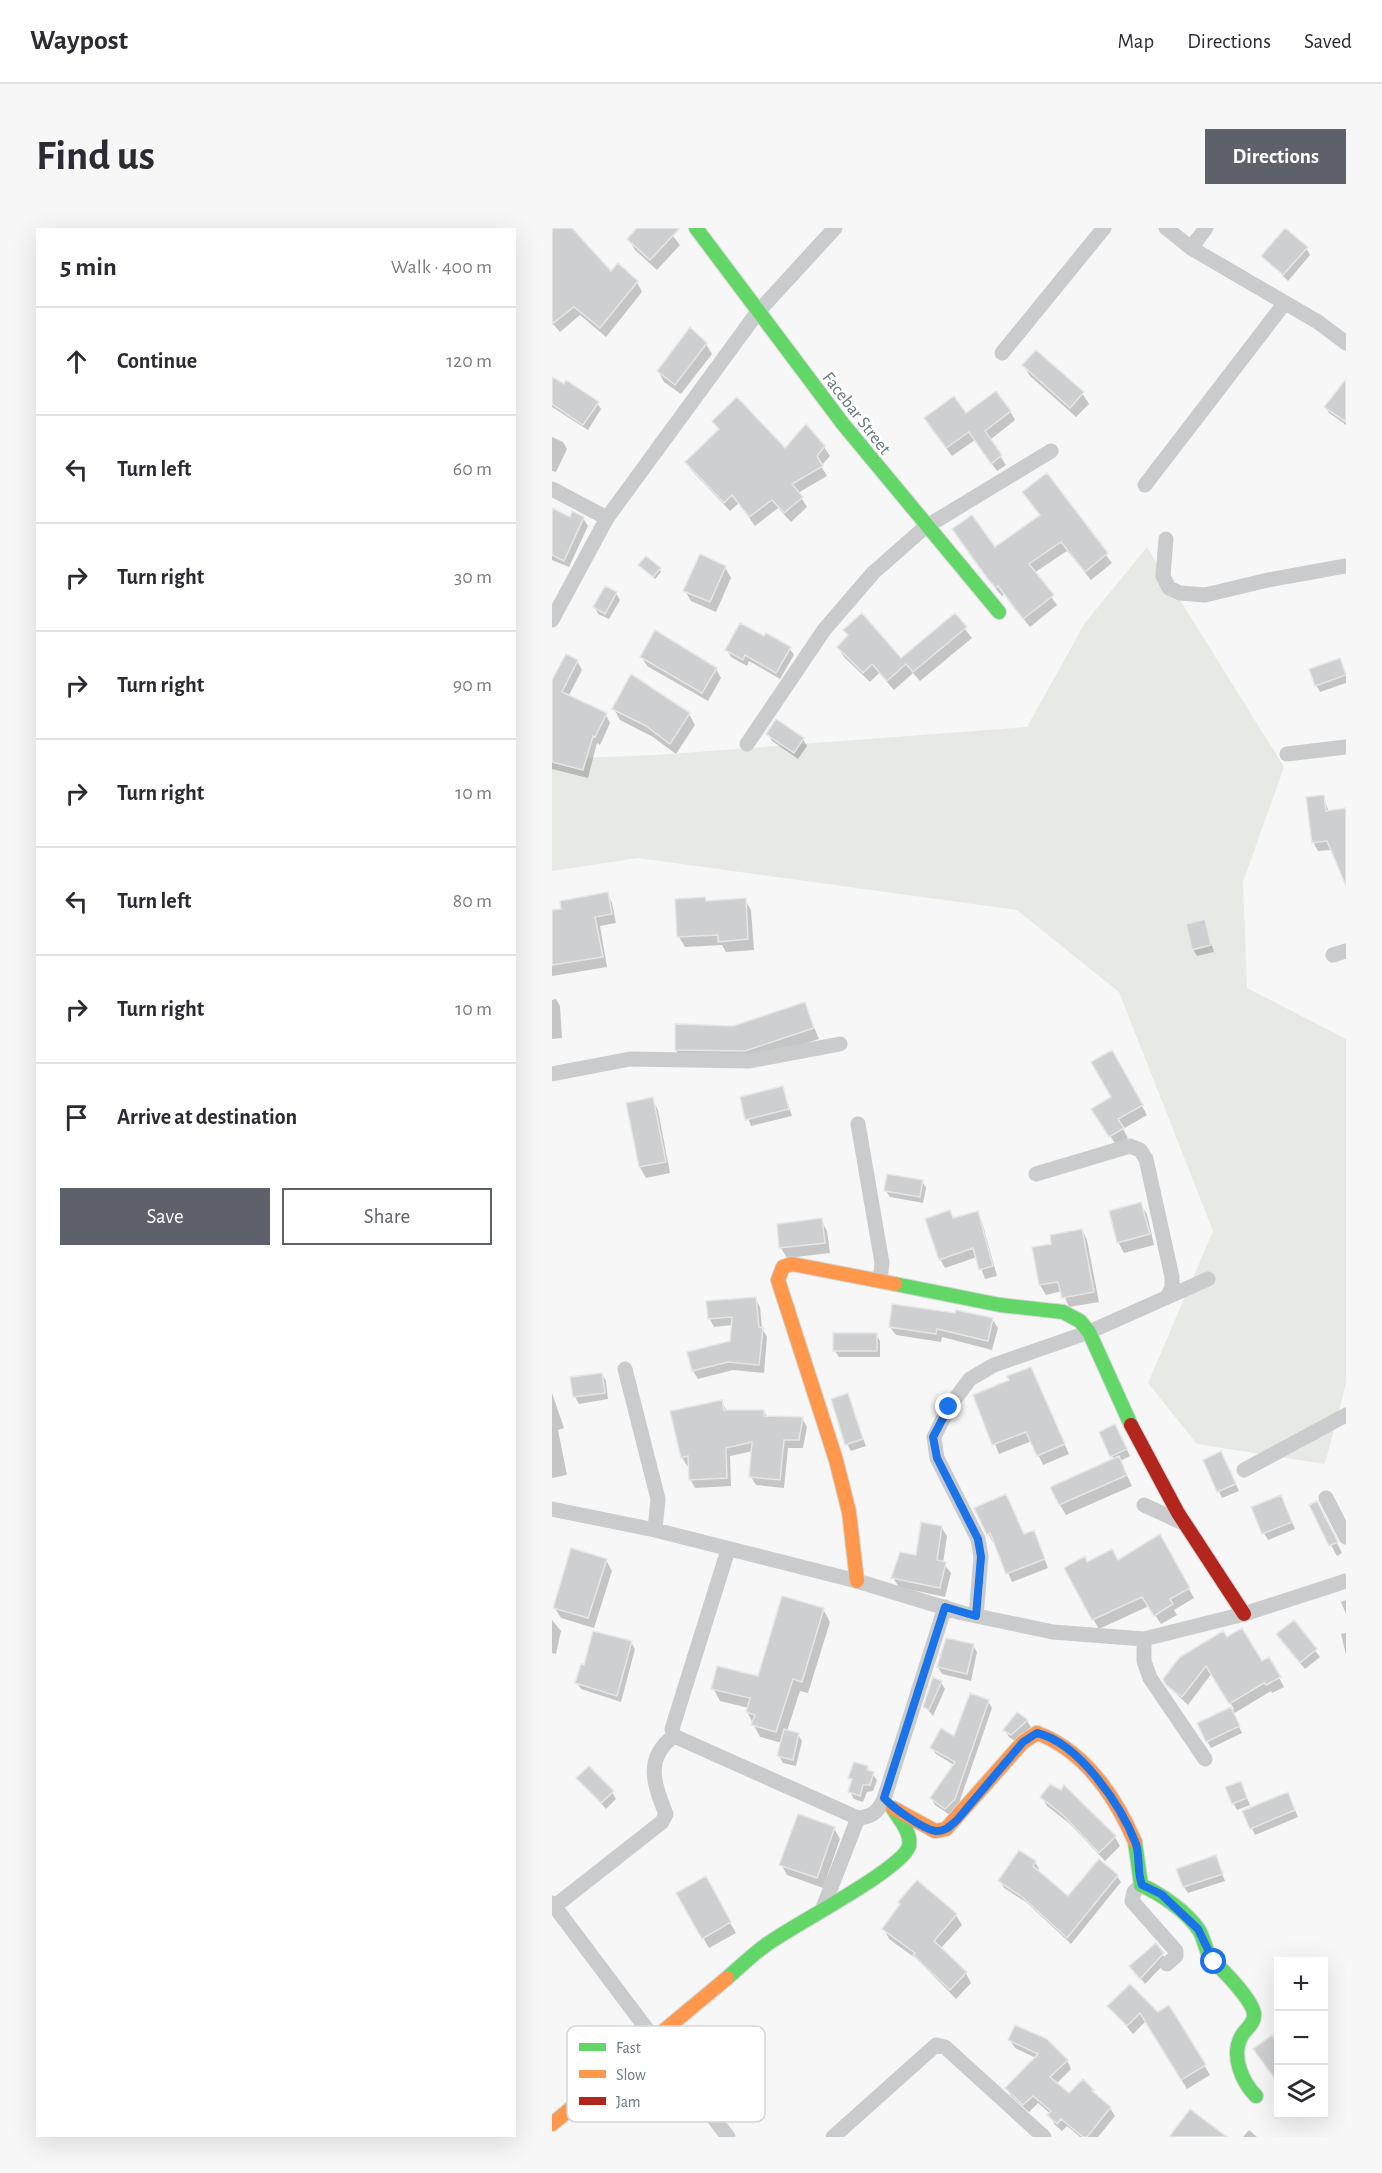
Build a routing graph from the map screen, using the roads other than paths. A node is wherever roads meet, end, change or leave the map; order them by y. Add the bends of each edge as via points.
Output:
1 (696, 228) edge
2 (835, 228) edge
3 (1104, 228) edge
4 (1166, 228) edge
5 (1206, 228) edge
6 (1191, 248) junction
7 (1284, 304) junction
8 (757, 313) junction
9 (1346, 343) edge
10 (1002, 353) dead end
11 (1051, 451) dead end
12 (1145, 485) dead end
13 (552, 489) edge
14 (607, 518) junction
15 (924, 528) junction
16 (1166, 538) dead end
17 (1346, 566) edge
18 (999, 612) dead end
19 (552, 620) edge
20 (747, 744) dead end
21 (1346, 747) edge
22 (1287, 754) dead end
23 (840, 1044) dead end
24 (552, 1074) edge
25 (858, 1124) dead end
26 (1036, 1174) dead end
27 (880, 1279) junction
28 (1208, 1279) dead end
29 (1168, 1295) junction
30 (1089, 1332) junction
31 (625, 1369) dead end
32 (1346, 1415) edge
33 (1245, 1470) dead end
34 (1326, 1498) dead end
35 (1144, 1505) dead end
36 (552, 1509) edge
37 (1181, 1522) junction
38 (656, 1530) junction
39 (1346, 1537) edge
40 (728, 1550) junction
41 (857, 1581) junction
42 (1346, 1581) edge
43 (945, 1607) junction
44 (1244, 1614) junction
45 (976, 1616) junction
46 (1144, 1639) junction
47 (674, 1736) junction
48 (1205, 1759) dead end
49 (888, 1803) junction
50 (858, 1818) junction
51 (1142, 1885) junction
52 (553, 1905) edge
53 (823, 1908) junction
54 (1167, 1965) dead end
55 (645, 2026) edge
56 (668, 2026) edge
57 (1256, 2096) dead end
58 (567, 2111) edge
59 (717, 2122) edge
60 (552, 2124) edge
61 (728, 2137) edge
62 (832, 2137) edge
63 (1044, 2137) edge

1 - 8 street, Facebar Street
2 - 8 street
3 - 10 street
4 - 6 street
5 - 6 street
6 - 7 street
7 - 9 street
7 - 12 street
8 - 14 street
8 - 15 street, Facebar Street
11 - 15 street
13 - 14 street
14 - 19 street
15 - 18 street, Facebar Street
15 - 20 street via 873,573 824,630
16 - 17 street via 1163,576 1169,588 1180,594 1205,595
21 - 22 street
23 - 24 street via 749,1061 630,1059
25 - 27 street via 882,1263
26 - 29 street via 1130,1146 1140,1150 1146,1159 1172,1276
27 - 30 street via 1000,1305 1063,1312 1080,1321
27 - 41 street via 792,1264 783,1267 778,1280 838,1470 849,1512
28 - 29 street
29 - 30 street
30 - 37 street via 1128,1425
30 - 45 street via 1024,1353 970,1378 933,1437 937,1458 978,1539 981,1557
31 - 38 street via 658,1498
32 - 33 street
34 - 39 street
35 - 37 street
36 - 38 street
37 - 44 street
38 - 40 street
40 - 41 street
40 - 47 street via 672,1729
41 - 43 street
42 - 44 street
43 - 45 street
43 - 49 street
44 - 46 street
45 - 46 street via 1053,1632
46 - 48 street via 1144,1661 1150,1678
47 - 50 street
47 - 52 street via 663,1744 653,1778 666,1814 662,1822
49 - 50 street via 869,1817
49 - 51 street via 935,1831 946,1829 1023,1742 1037,1733 1050,1736 1084,1761 1120,1814 1137,1846
49 - 53 street via 910,1837 909,1848 865,1885
50 - 53 street
51 - 54 street via 1134,1892 1132,1901 1176,1951
51 - 57 street via 1161,1894 1198,1929 1214,1962 1254,2011 1251,2027 1240,2038 1236,2058 1248,2088
52 - 55 street
53 - 56 street via 766,1944
58 - 60 street
59 - 61 street
62 - 63 street via 936,2045 945,2047

